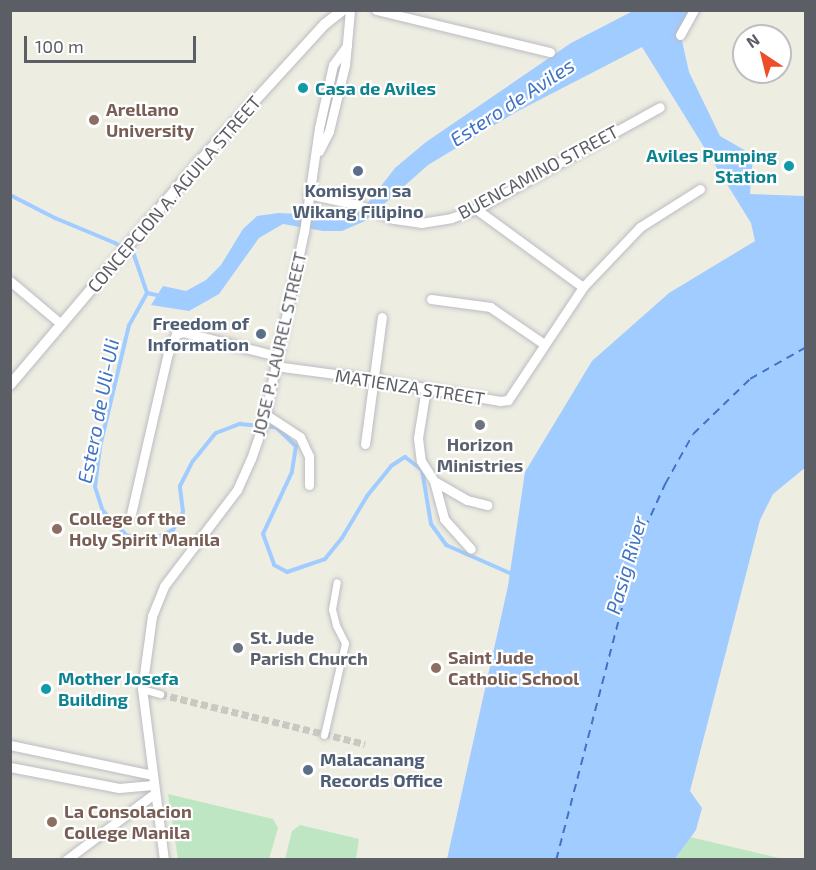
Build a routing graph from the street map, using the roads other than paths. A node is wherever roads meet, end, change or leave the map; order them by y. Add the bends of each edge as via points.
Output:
1 (343, 10) edge
2 (350, 10) edge
3 (376, 10) edge
4 (694, 10) edge
5 (680, 35) dead end
6 (550, 52) dead end
7 (660, 106) dead end
8 (700, 189) dead end
9 (308, 196) junction
10 (476, 208) junction
11 (10, 281) edge
12 (583, 287) junction
13 (431, 299) dead end
14 (382, 317) dead end
15 (61, 324) junction
16 (544, 345) junction
17 (276, 361) junction
18 (373, 379) junction
19 (10, 385) edge
20 (426, 388) junction
21 (265, 418) junction
22 (365, 444) dead end
23 (434, 481) junction
24 (309, 485) dead end
25 (487, 506) dead end
26 (131, 514) dead end
27 (471, 549) dead end
28 (337, 582) dead end
29 (142, 689) junction
30 (160, 694) tunnel mouth
31 (324, 735) dead end
32 (10, 745) edge
33 (10, 767) edge
34 (152, 775) junction
35 (154, 790) junction
36 (66, 860) edge
37 (164, 860) edge

1 - 15 street, CONCEPCION A. AGUILA STREET via 325,24 132,238
2 - 9 street, JOSE P. LAUREL STREET via 335,109
3 - 6 street
4 - 5 street
7 - 10 street, BUENCAMINO STREET
8 - 12 street, MATIENZA STREET via 640,227
9 - 10 street, BUENCAMINO STREET via 421,223 451,218
9 - 17 street, JOSE P. LAUREL STREET
10 - 12 street
11 - 15 street
12 - 16 street, MATIENZA STREET
13 - 16 street via 490,307
14 - 18 street
15 - 19 street, CONCEPCION A. AGUILA STREET
16 - 20 street, MATIENZA STREET via 508,400
17 - 18 street, MATIENZA STREET
17 - 21 street, JOSE P. LAUREL STREET
17 - 26 street, MATIENZA STREET via 183,332 176,334 168,352
18 - 20 street, MATIENZA STREET
18 - 22 street
20 - 23 street via 418,448
21 - 24 street via 300,438 309,456
21 - 29 street, JOSE P. LAUREL STREET via 237,490 164,586 152,616
23 - 25 street via 467,500
23 - 27 street via 444,519
28 - 31 street via 332,609 345,642
29 - 30 street
29 - 34 street, JOSE P. LAUREL STREET
32 - 34 street
33 - 35 street via 119,789
34 - 35 street, JOSE P. LAUREL STREET
35 - 36 street
35 - 37 street, JOSE P. LAUREL STREET

